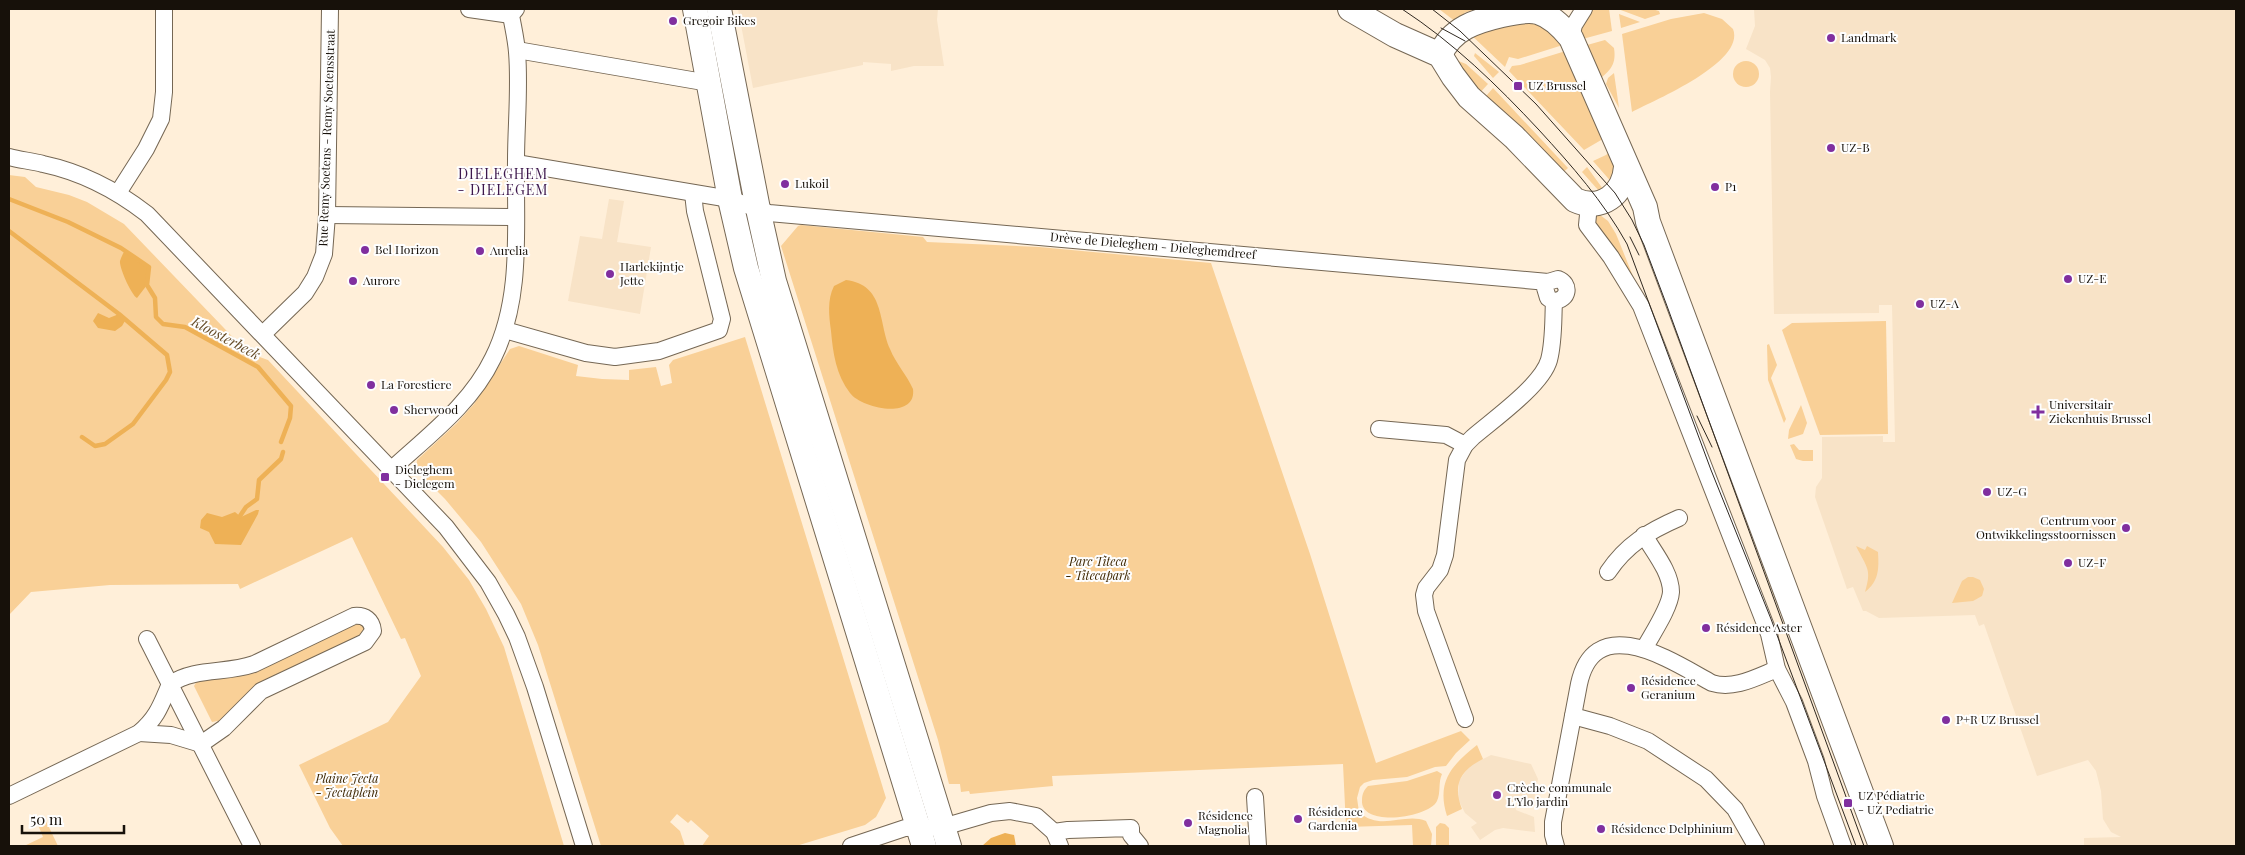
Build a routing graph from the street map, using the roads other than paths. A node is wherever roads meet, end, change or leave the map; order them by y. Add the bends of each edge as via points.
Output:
1 (164, 9) edge
2 (330, 9) edge
3 (469, 9) edge
4 (695, 9) edge
5 (719, 9) edge
6 (1350, 9) edge
7 (1584, 9) edge
8 (1544, 10) edge
9 (514, 12) edge
10 (1571, 38) junction
11 (517, 50) junction
12 (1440, 55) junction
13 (709, 83) junction
14 (9, 157) edge
15 (516, 163) junction
16 (1626, 167) junction
17 (118, 193) junction
18 (693, 193) junction
19 (730, 199) junction
20 (1598, 202) junction
21 (758, 209) junction
22 (327, 215) junction
23 (515, 217) junction
24 (1648, 222) junction
25 (505, 330) junction
26 (263, 334) junction
27 (1379, 429) dead end
28 (1466, 445) junction
29 (392, 469) junction
30 (1679, 518) dead end
31 (1644, 535) junction
32 (1608, 572) dead end
33 (147, 639) dead end
34 (1644, 649) junction
35 (1777, 669) junction
36 (170, 684) junction
37 (1573, 716) junction
38 (1465, 719) dead end
39 (139, 733) junction
40 (201, 744) junction
41 (9, 796) edge
42 (1255, 797) dead end
43 (946, 837) edge
44 (1057, 839) edge
45 (920, 841) edge
46 (252, 846) edge
47 (584, 846) edge
48 (851, 846) edge
49 (1140, 846) edge
50 (1258, 846) edge
51 (1556, 846) edge
52 (1756, 846) edge
53 (1843, 846) edge
54 (1881, 846) edge

1 - 17 street via 161,119
2 - 22 street, Rue Remy Soetens - Remy Soetensstraat
3 - 9 street
4 - 13 main road
5 - 21 main road
6 - 12 main road via 1395,35
7 - 10 street via 1574,25
8 - 10 main road
8 - 12 main road via 1504,15 1466,27 1448,42
9 - 11 street
10 - 16 main road
11 - 13 street
11 - 15 street
12 - 20 main road via 1475,103 1514,137 1569,195
13 - 19 main road
14 - 17 street via 60,169
15 - 18 street, Drève de Dieleghem - Dieleghemdreef
15 - 23 street
16 - 20 main road via 1623,183
16 - 24 main road via 1645,207
17 - 26 street via 146,214
18 - 19 street, Drève de Dieleghem - Dieleghemdreef
18 - 25 street via 722,319 719,330 659,351 615,357 579,351
19 - 21 street, Drève de Dieleghem - Dieleghemdreef
19 - 45 main road via 756,304
20 - 24 main road via 1633,211
20 - 35 street via 1587,226 1611,257 1641,306 1769,634
21 - 28 street, Drève de Dieleghem - Dieleghemdreef via 1548,282 1546,295 1554,301 1551,352 1545,369
21 - 43 main road via 774,281
22 - 23 street
22 - 26 street, Rue Remy Soetens - Remy Soetensstraat via 326,243 315,277 298,302
23 - 25 street via 513,292
24 - 54 main road
25 - 29 street via 492,360 470,395
26 - 29 street
27 - 28 street via 1446,435
28 - 38 street via 1455,468 1444,563 1424,595 1426,611
29 - 47 street via 471,557 506,614 535,687
30 - 31 street
31 - 32 street via 1622,552
31 - 34 street via 1664,570 1671,593
33 - 36 street
34 - 35 street via 1712,683 1725,686
34 - 37 street via 1618,644 1608,646 1593,656 1581,675
35 - 53 street via 1794,702 1816,761
36 - 39 street via 159,712
36 - 40 street
36 - 40 street via 186,675 254,664 354,616 364,616 371,622 373,631 365,642 261,691 224,728
37 - 51 street via 1553,822
37 - 52 street via 1648,741 1706,779 1735,809
39 - 40 street via 172,735
39 - 41 street
40 - 46 street
42 - 50 street
43 - 44 street via 991,813 1010,810 1036,816
43 - 45 street
44 - 49 street via 1068,830 1131,828 1131,834
45 - 48 street via 905,828

